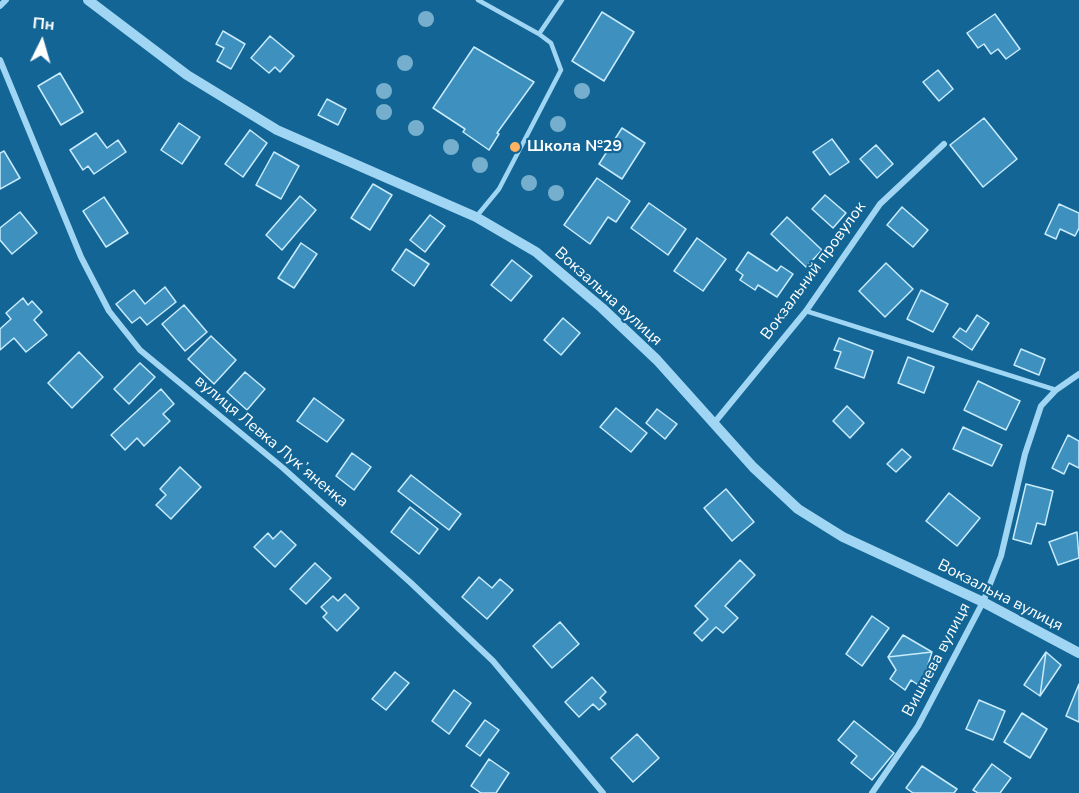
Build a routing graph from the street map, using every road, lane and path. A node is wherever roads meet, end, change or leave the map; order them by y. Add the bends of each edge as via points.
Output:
1 (6, 0) edge
2 (88, 0) edge
3 (478, 0) edge
4 (562, 0) edge
5 (0, 6) edge
6 (539, 34) junction
7 (0, 60) edge
8 (944, 144) dead end
9 (476, 217) junction
10 (806, 311) junction
11 (1079, 374) edge
12 (1056, 390) junction
13 (715, 422) junction
14 (983, 602) junction
15 (1079, 653) edge
16 (603, 793) edge
17 (872, 793) edge

1 - 5 street
2 - 9 street, Вокзальна вулиця via 187,75 277,130
3 - 6 lane
4 - 6 lane
6 - 9 lane via 551,43 561,70 499,189
7 - 16 street, вулиця Левка Лукʼяненка via 81,257 109,311 140,350 283,468 411,583 492,661
8 - 10 street, Вокзальний провулок via 880,204
9 - 13 street, Вокзальна вулиця via 536,252 603,308
10 - 12 lane
10 - 13 street, Вокзальний провулок
11 - 12 street, Вишнева вулиця
12 - 14 street, Вишнева вулиця via 1041,406 1025,454 1001,556
13 - 14 street, Вокзальна вулиця via 753,467 798,509 843,537
14 - 15 street, Вокзальна вулиця
14 - 17 street, Вишнева вулиця via 918,726

